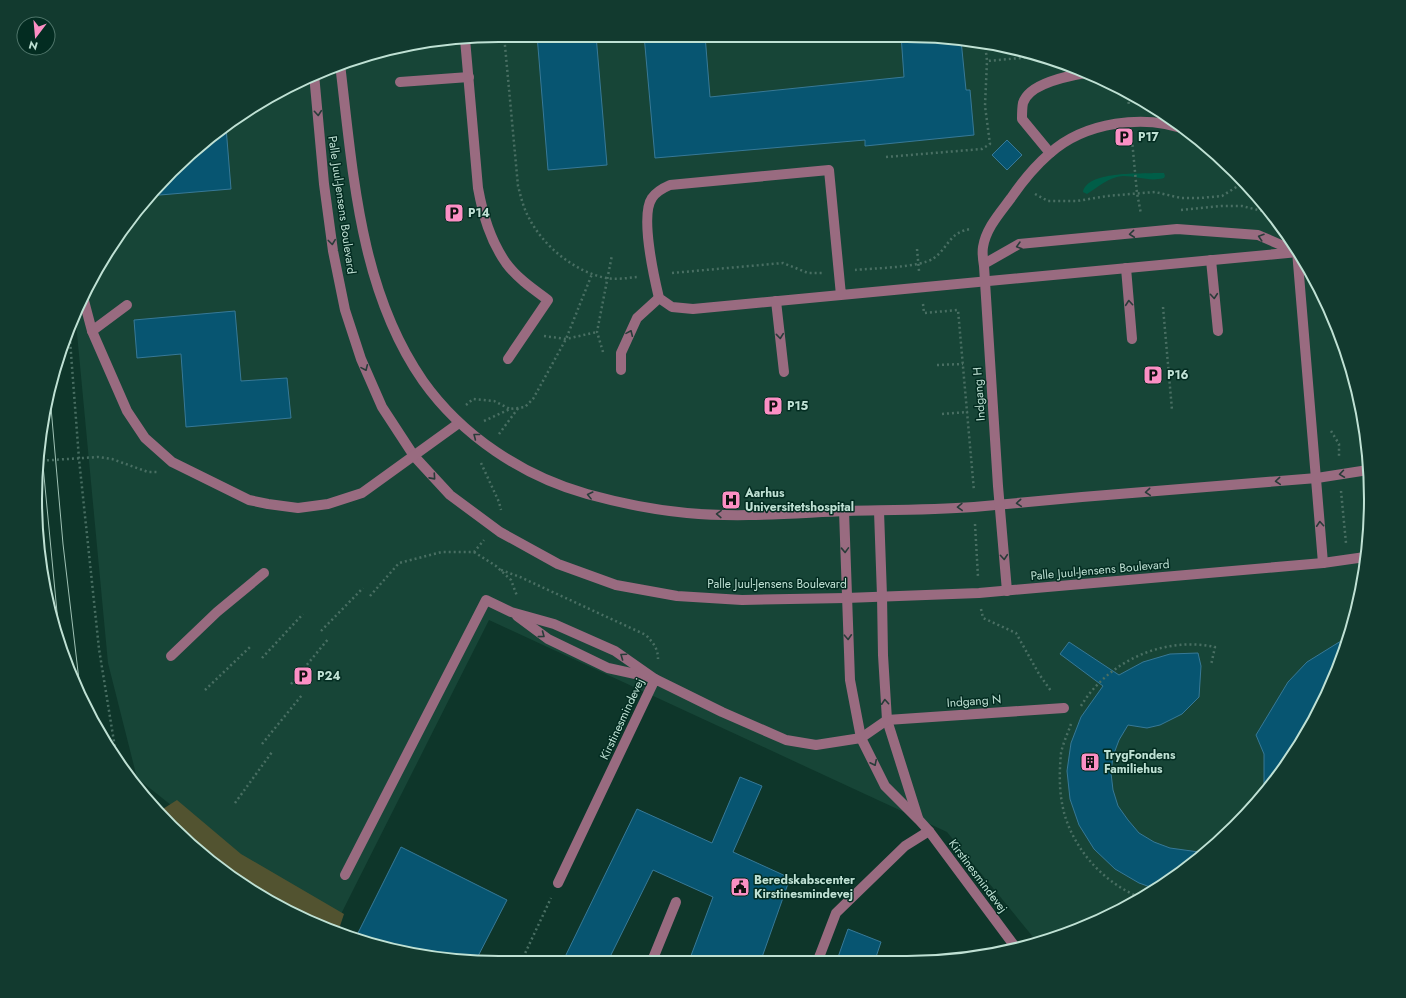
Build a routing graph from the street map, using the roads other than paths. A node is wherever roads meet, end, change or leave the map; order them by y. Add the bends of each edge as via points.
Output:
1 (466, 43) edge
2 (341, 70) edge
3 (1077, 75) edge
4 (469, 77) junction
5 (315, 81) edge
6 (400, 82) dead end
7 (1172, 127) edge
8 (1050, 153) junction
9 (1289, 248) edge
10 (1291, 252) edge
11 (1211, 260) junction
12 (1298, 263) edge
13 (984, 264) junction
14 (1126, 268) junction
15 (985, 281) junction
16 (841, 295) junction
17 (659, 298) junction
18 (776, 301) junction
19 (85, 305) edge
20 (127, 305) dead end
21 (92, 331) junction
22 (1218, 331) dead end
23 (1132, 339) dead end
24 (508, 359) dead end
25 (621, 370) road end
26 (784, 372) dead end
27 (459, 423) junction
28 (414, 456) junction
29 (1363, 471) edge
30 (1316, 478) junction
31 (999, 504) junction
32 (844, 511) junction
33 (879, 511) junction
34 (1360, 558) edge
35 (1323, 563) junction
36 (264, 573) dead end
37 (1007, 591) junction
38 (882, 596) junction
39 (846, 598) junction
40 (511, 612) junction
41 (171, 656) dead end
42 (655, 678) junction
43 (1064, 708) road end
44 (887, 720) junction
45 (861, 738) junction
46 (919, 820) junction
47 (929, 831) junction
48 (345, 875) dead end
49 (558, 883) road end
50 (676, 902) dead end
51 (1012, 943) edge
52 (654, 956) edge
53 (820, 956) edge

1 - 4 street
2 - 27 street, Palle Juul-Jensens Boulevard via 355,189 381,299 398,340 424,381
3 - 8 street via 1051,81 1032,90 1023,102 1022,119
4 - 6 street
4 - 24 street via 478,188 492,238 507,263 527,284 548,300
5 -> 28 street, Palle Juul-Jensens Boulevard via 332,243 346,310 361,359 382,407
7 - 8 street, Indgang H via 1131,122 1104,126 1084,132
8 - 13 street, Indgang H via 1022,183 989,228 983,248
9 -> 13 street via 1258,235 1177,229 1019,244
10 - 11 street
11 - 14 street
11 -> 22 street
12 - 30 street
13 - 15 street, Indgang H
14 - 15 street
23 -> 14 street
15 - 16 street
15 - 31 street, Indgang H
16 - 17 street via 829,170 670,185 660,190 652,198 647,220
16 - 18 street
17 - 18 street via 672,307 692,309
25 -> 17 street via 621,353 637,318
18 -> 26 street
19 - 21 street
20 - 21 street
21 - 28 street via 127,411 145,438 172,462 249,500 298,508 328,504 362,493
27 - 28 street
32 -> 27 street, Palle Juul-Jensens Boulevard via 747,515 689,513 635,506 584,494 529,472
28 -> 39 street, Palle Juul-Jensens Boulevard via 450,495 500,532 558,564 616,585 677,596 742,600
29 -> 30 street, Palle Juul-Jensens Boulevard
30 -> 31 street, Palle Juul-Jensens Boulevard
35 -> 30 street
31 -> 33 street, Palle Juul-Jensens Boulevard
31 -> 37 street, Indgang H
32 - 33 street, Palle Juul-Jensens Boulevard
32 -> 39 street, Kirstinesmindevej
33 - 38 street, Kirstinesmindevej
34 - 35 street, Palle Juul-Jensens Boulevard
35 - 37 street, Palle Juul-Jensens Boulevard
36 - 41 street via 217,612
37 - 38 street, Palle Juul-Jensens Boulevard
38 - 39 street, Palle Juul-Jensens Boulevard
44 -> 38 street, Kirstinesmindevej
39 -> 45 street, Kirstinesmindevej via 850,680
42 -> 40 street via 615,651 554,624
40 -> 42 street via 548,639 608,668
40 - 48 street via 486,600
42 - 45 street, Kirstinesmindevej via 722,712 786,740 816,745
42 - 49 street, Kirstinesmindevej
43 - 44 street, Indgang N
44 - 45 street, Kirstinesmindevej
44 - 46 street, Kirstinesmindevej
45 -> 46 street, Kirstinesmindevej via 885,786
46 - 47 street, Kirstinesmindevej
47 - 51 street, Kirstinesmindevej
47 - 53 street via 905,846 836,912
50 - 52 street

